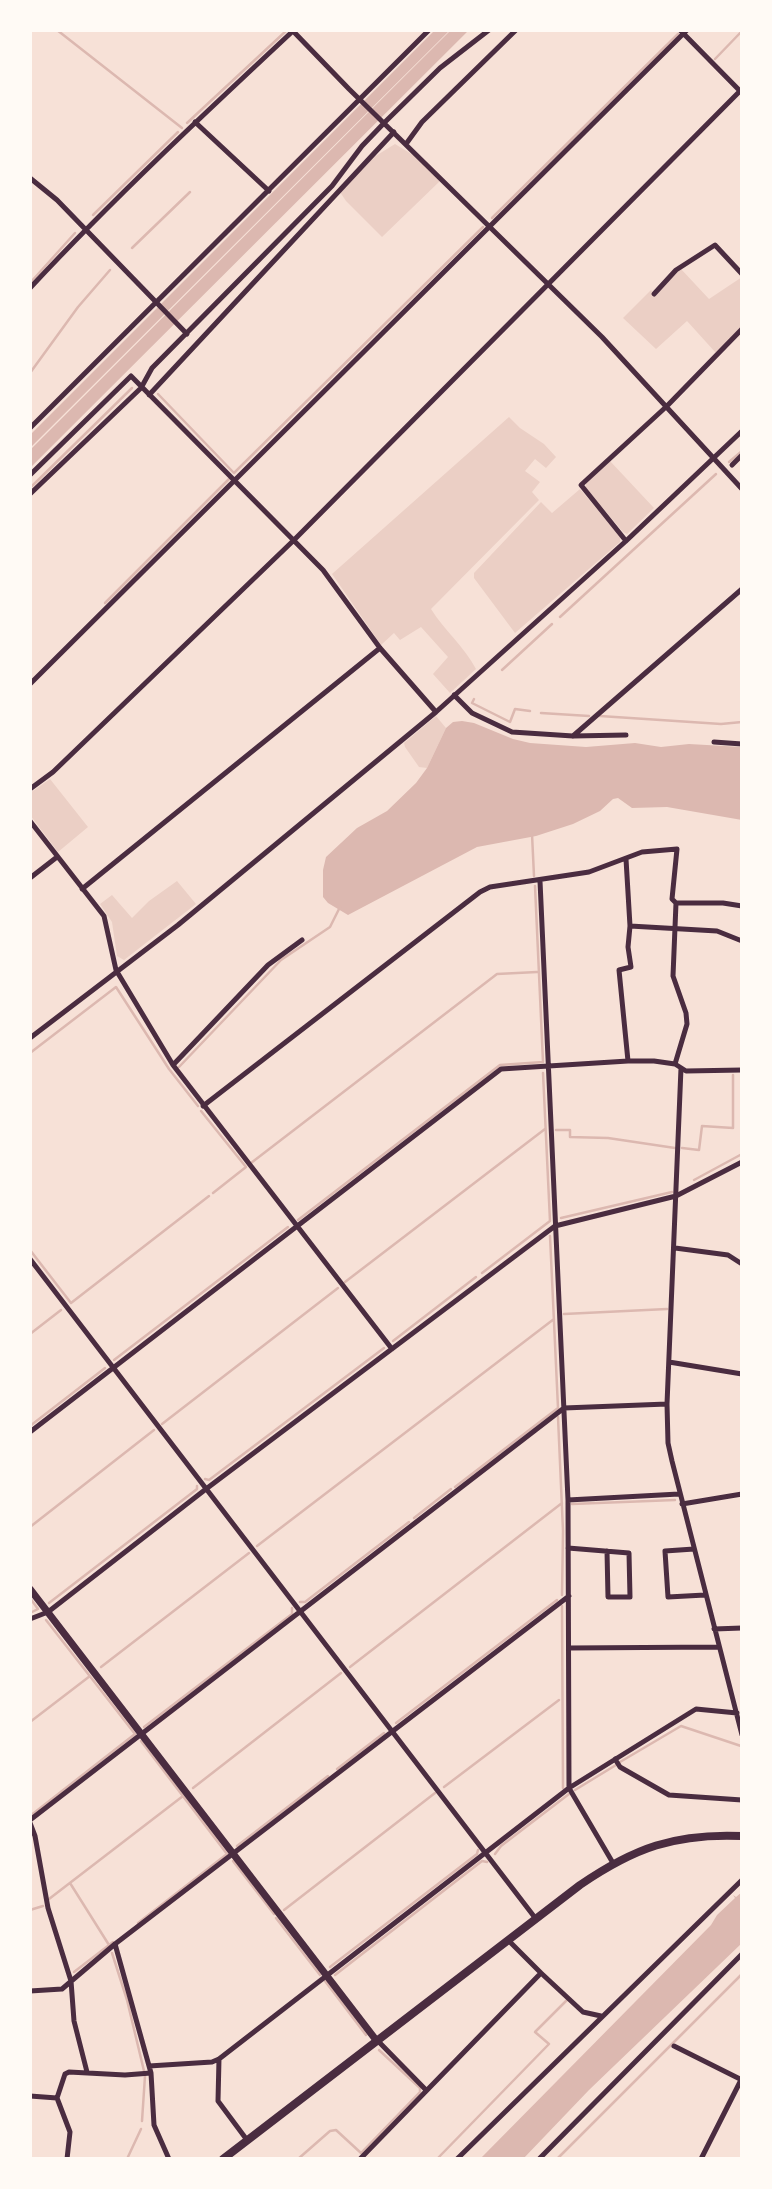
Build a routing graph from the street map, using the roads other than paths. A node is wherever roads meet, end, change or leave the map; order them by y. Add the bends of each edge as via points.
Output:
1 (293, 30) edge
2 (429, 30) edge
3 (489, 30) edge
4 (516, 30) edge
5 (684, 31) edge
6 (742, 91) edge
7 (361, 100) junction
8 (383, 120) junction
9 (195, 122) junction
10 (394, 132) junction
11 (406, 144) junction
12 (30, 178) edge
13 (268, 191) junction
14 (490, 227) junction
15 (85, 228) junction
16 (742, 274) edge
17 (548, 284) junction
18 (30, 288) edge
19 (654, 294) dead end
20 (156, 303) junction
21 (742, 329) edge
22 (187, 334) junction
23 (141, 388) junction
24 (149, 395) junction
25 (667, 406) junction
26 (30, 428) edge
27 (742, 431) edge
28 (742, 455) edge
29 (715, 457) junction
30 (732, 465) dead end
31 (30, 475) edge
32 (235, 480) junction
33 (742, 489) edge
34 (30, 494) edge
35 (294, 540) junction
36 (626, 541) junction
37 (742, 589) edge
38 (380, 648) junction
39 (30, 684) edge
40 (454, 695) junction
41 (436, 712) junction
42 (626, 735) dead end
43 (573, 736) junction
44 (714, 742) dead end
45 (742, 744) edge
46 (30, 789) edge
47 (30, 821) edge
48 (57, 857) junction
49 (626, 859) junction
50 (30, 878) edge
51 (540, 881) junction
52 (82, 889) junction
53 (676, 903) junction
54 (742, 906) edge
55 (630, 926) junction
56 (675, 927) junction
57 (302, 940) dead end
58 (742, 941) edge
59 (116, 970) junction
60 (30, 1038) edge
61 (628, 1061) junction
62 (742, 1063) edge
63 (173, 1065) junction
64 (548, 1066) junction
65 (678, 1066) junction
66 (742, 1070) edge
67 (203, 1106) junction
68 (742, 1162) edge
69 (676, 1196) junction
70 (296, 1226) junction
71 (555, 1226) junction
72 (675, 1248) junction
73 (30, 1259) edge
74 (742, 1264) edge
75 (392, 1349) junction
76 (669, 1362) junction
77 (113, 1368) junction
78 (742, 1374) edge
79 (667, 1404) junction
80 (564, 1408) junction
81 (30, 1432) edge
82 (206, 1489) junction
83 (680, 1494) junction
84 (742, 1494) edge
85 (568, 1500) junction
86 (682, 1503) junction
87 (568, 1548) junction
88 (694, 1549) junction
89 (607, 1551) junction
90 (30, 1588) edge
91 (705, 1595) junction
92 (569, 1596) junction
93 (48, 1612) junction
94 (300, 1612) junction
95 (30, 1619) edge
96 (742, 1628) edge
97 (714, 1629) junction
98 (719, 1647) junction
99 (569, 1648) junction
100 (742, 1693) edge
101 (732, 1695) junction
102 (737, 1713) junction
103 (392, 1732) junction
104 (142, 1735) junction
105 (742, 1735) edge
106 (615, 1759) junction
107 (569, 1788) junction
108 (742, 1800) edge
109 (30, 1822) edge
110 (742, 1836) edge
111 (486, 1852) junction
112 (234, 1855) junction
113 (613, 1863) junction
114 (742, 1880) edge
115 (536, 1919) junction
116 (508, 1941) junction
117 (115, 1944) junction
118 (742, 1954) edge
119 (541, 1973) junction
120 (326, 1975) junction
121 (71, 1981) junction
122 (30, 1991) edge
123 (601, 2016) junction
124 (376, 2040) junction
125 (674, 2046) dead end
126 (219, 2059) junction
127 (150, 2070) junction
128 (87, 2072) junction
129 (742, 2079) edge
130 (426, 2090) junction
131 (30, 2096) edge
132 (57, 2098) junction
133 (247, 2140) junction
134 (67, 2159) edge
135 (169, 2159) edge
136 (223, 2159) edge
137 (360, 2159) edge
138 (457, 2159) edge
139 (539, 2159) edge
140 (701, 2159) edge

1 - 7 street
1 - 9 street
2 - 7 street
3 - 8 street
4 - 11 street via 422,122
5 - 6 street
5 - 14 street
6 - 17 street
7 - 8 street
7 - 13 street
8 - 10 street
8 - 22 street via 332,186
9 - 13 street
9 - 15 street
10 - 11 street
10 - 24 street
11 - 14 street
12 - 15 street
13 - 20 street
14 - 17 street
14 - 32 street
15 - 18 street
15 - 20 street
16 - 19 street via 715,245 676,270
17 - 25 street
17 - 35 street
20 - 22 street
20 - 26 street
21 - 25 street
22 - 23 street via 152,368
23 - 24 street
23 - 31 street via 131,376
23 - 34 street
24 - 32 street
25 - 29 street
25 - 36 street via 581,485
27 - 29 street
28 - 30 street
29 - 33 street
29 - 36 street
32 - 35 street
32 - 39 street
35 - 38 street via 323,570
35 - 46 street
36 - 40 street
37 - 43 street
38 - 41 street
38 - 52 street
40 - 41 street
40 - 43 street via 472,713 512,732
41 - 59 street via 178,925
42 - 43 street
44 - 45 street
47 - 48 street
48 - 50 street
48 - 52 street
49 - 51 street
49 - 53 street via 642,852 677,849 672,898
49 - 55 street
51 - 64 street
51 - 67 street via 480,892
52 - 59 street via 104,916
53 - 54 street
53 - 56 street
55 - 56 street
55 - 61 street via 631,967 619,970
56 - 58 street via 717,931
56 - 65 street via 673,976 687,1024
57 - 63 street via 268,965
59 - 60 street
59 - 63 street
61 - 64 street
61 - 65 street
62 - 66 street
63 - 67 street
64 - 70 street via 501,1069
64 - 71 street
65 - 66 street via 686,1071
65 - 69 street
67 - 70 street
68 - 69 street
69 - 71 street
69 - 72 street
70 - 75 street
70 - 77 street
71 - 75 street
71 - 80 street
72 - 74 street via 731,1255
72 - 76 street
73 - 77 street
75 - 82 street
76 - 78 street
76 - 79 street
77 - 81 street
77 - 82 street
79 - 80 street
79 - 83 street via 668,1443
80 - 85 street
80 - 94 street
82 - 93 street
82 - 94 street
83 - 85 street
83 - 86 street
84 - 86 street
85 - 87 street
86 - 88 street
87 - 89 street
87 - 92 street
88 - 91 street
88 - 91 street via 665,1551 668,1597
89 - 89 street via 629,1553 630,1597 608,1597
90 - 93 street
91 - 97 street
92 - 99 street
92 - 103 street
93 - 95 street
93 - 104 street
94 - 103 street
94 - 104 street
96 - 97 street
97 - 98 street
98 - 99 street
98 - 101 street
99 - 107 street
100 - 101 street
101 - 102 street
102 - 105 street
102 - 106 street via 696,1709
103 - 111 street
103 - 112 street
104 - 109 street
104 - 112 street
106 - 107 street
106 - 108 street via 620,1767 669,1795
107 - 111 street
107 - 113 street
109 - 121 street via 48,1908
110 - 113 main road via 677,1840
111 - 115 street
111 - 120 street
112 - 117 street
112 - 120 street
113 - 115 main road
114 - 123 street
115 - 116 main road
116 - 119 street
116 - 124 main road
117 - 121 street
117 - 127 street
118 - 139 street
119 - 123 street via 583,2012
119 - 130 street
120 - 124 street
120 - 126 street
121 - 122 street via 62,1989
121 - 128 street via 74,2021
123 - 138 street
124 - 130 street
124 - 133 main road
125 - 129 street
126 - 127 street
126 - 133 street via 218,2101
127 - 128 street
127 - 135 street via 154,2125
128 - 132 street via 65,2074
129 - 140 street
130 - 137 street
131 - 132 street
132 - 134 street via 70,2132
133 - 136 main road

